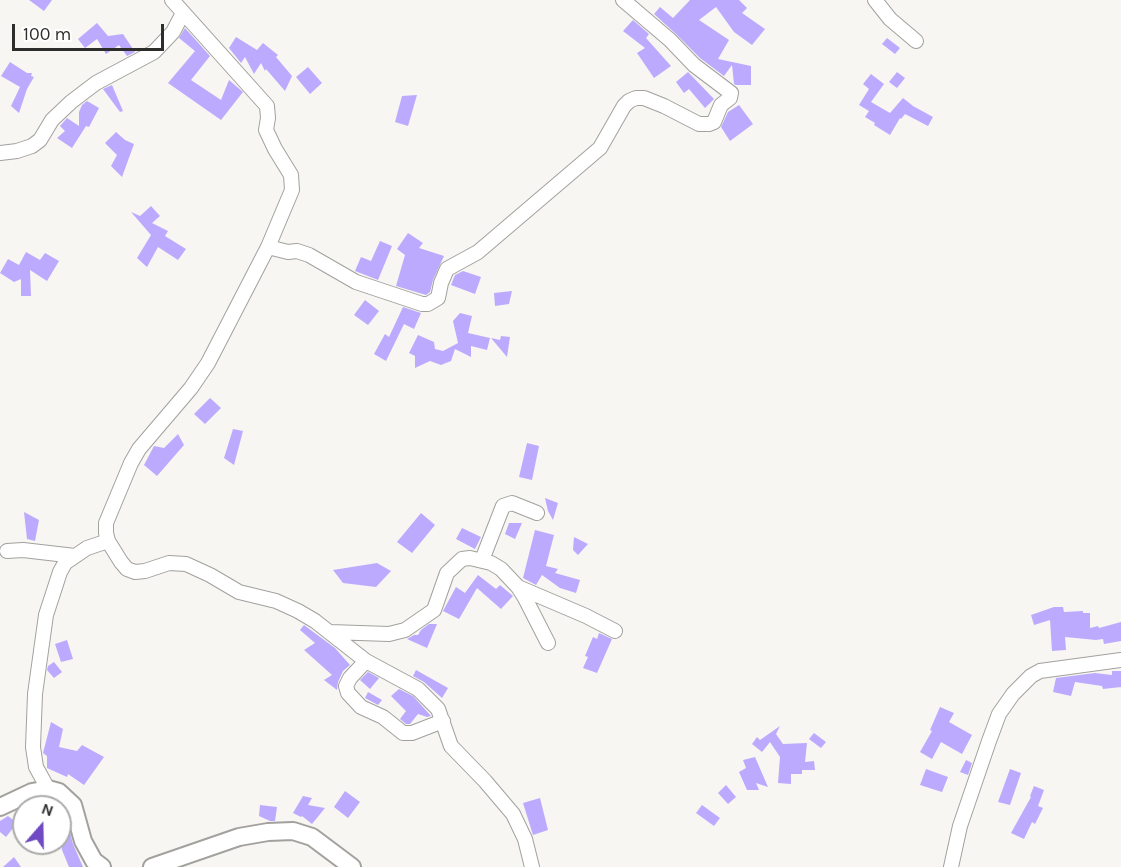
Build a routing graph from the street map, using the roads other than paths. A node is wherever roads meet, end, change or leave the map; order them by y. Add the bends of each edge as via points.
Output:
1 (172, 0) edge
2 (623, 0) edge
3 (875, 0) edge
4 (183, 13) junction
5 (916, 41) dead end
6 (0, 153) edge
7 (268, 247) junction
8 (537, 513) dead end
9 (108, 541) junction
10 (7, 551) dead end
11 (75, 555) junction
12 (482, 560) junction
13 (518, 587) junction
14 (615, 631) dead end
15 (330, 633) junction
16 (548, 644) dead end
17 (1121, 660) edge
18 (366, 661) junction
19 (443, 721) junction
20 (48, 789) junction
21 (0, 807) edge
22 (102, 867) edge
23 (152, 867) edge
24 (352, 867) edge
25 (532, 867) edge
26 (951, 867) edge

1 - 4 street
2 - 7 street via 694,65 730,91 731,97 721,105 716,119 704,124 644,98 629,101 600,148 478,252 447,269 438,298 428,304 356,282 309,255
3 - 5 street
4 - 6 street via 173,32 154,52 96,83 71,102 52,120 40,140 24,149
4 - 7 street via 267,106 268,135 292,181 292,190
7 - 9 street via 201,374 131,463 106,524
8 - 12 street via 512,503 503,506
9 - 11 street
9 - 15 street via 127,569 135,572 169,563 186,564 239,592 298,611
10 - 11 street
11 - 20 street via 60,572 37,668 33,757
12 - 13 street via 501,569
12 - 15 street via 462,559 454,565 447,573 434,610 405,630 389,634
13 - 14 street
13 - 16 street
15 - 18 street
17 - 26 street via 1040,671 1013,694 999,714 989,741 960,826
18 - 19 street via 418,689 438,709
18 - 19 street via 346,686 361,707 383,717 403,733
19 - 25 street via 452,746 513,814
20 - 21 main road
20 - 22 main road via 59,792 73,805 83,841
23 - 24 main road via 239,837 293,831 312,837

